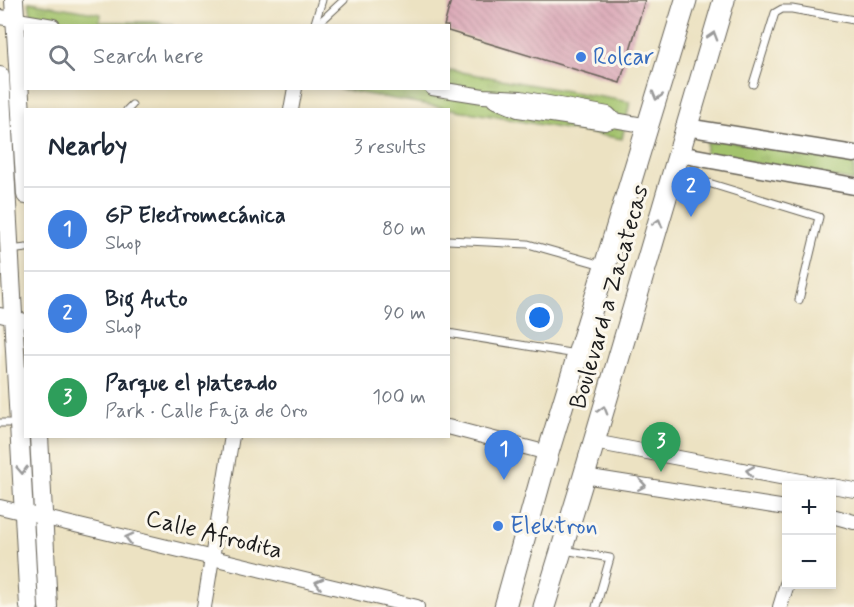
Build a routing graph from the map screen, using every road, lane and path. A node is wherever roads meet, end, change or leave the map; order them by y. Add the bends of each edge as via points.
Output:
1 (14, 0) edge
2 (322, 0) edge
3 (344, 0) edge
4 (686, 0) edge
5 (724, 0) edge
6 (8, 18) edge
7 (854, 19) edge
8 (42, 24) edge
9 (316, 24) edge
10 (317, 24) edge
11 (0, 76) edge
12 (753, 84) dead end
13 (295, 90) edge
14 (445, 90) edge
15 (291, 108) edge
16 (649, 126) junction
17 (686, 127) junction
18 (854, 154) edge
19 (18, 156) edge
20 (676, 163) junction
21 (24, 185) edge
22 (854, 186) edge
23 (450, 240) edge
24 (17, 249) edge
25 (606, 267) junction
26 (799, 300) dead end
27 (13, 318) edge
28 (450, 333) edge
29 (579, 354) junction
30 (0, 423) edge
31 (22, 423) edge
32 (450, 428) edge
33 (39, 438) edge
34 (232, 438) edge
35 (594, 442) junction
36 (548, 453) junction
37 (584, 476) junction
38 (803, 481) edge
39 (836, 487) edge
40 (854, 490) edge
41 (0, 507) edge
42 (782, 507) edge
43 (24, 513) junction
44 (43, 517) junction
45 (836, 517) edge
46 (854, 522) edge
47 (561, 549) junction
48 (212, 558) junction
49 (786, 589) edge
50 (29, 607) edge
51 (48, 607) edge
52 (204, 607) edge
53 (417, 607) edge
54 (506, 607) edge
55 (544, 607) edge
56 (596, 607) edge
57 (780, 607) edge

1 - 6 main road
2 - 9 lane
3 - 10 lane
4 -> 16 main road, Boulevard a Zacatecas
17 -> 5 main road, Boulevard a Zacatecas
6 - 8 street
6 - 19 main road
7 - 12 lane via 792,9 775,13
11 - 19 main road
13 - 15 street
14 - 16 street via 483,96 518,110
16 - 25 main road, Boulevard a Zacatecas
17 - 18 street
17 - 20 main road, Boulevard a Zacatecas
19 - 21 main road
19 - 24 main road
20 - 22 street
20 - 26 lane via 819,218
35 -> 20 main road, Boulevard a Zacatecas
23 - 25 lane via 528,244
24 - 27 main road
25 - 29 main road, Boulevard a Zacatecas
27 - 31 main road
28 - 29 lane
29 - 36 main road, Boulevard a Zacatecas
30 - 31 lane
31 -> 43 main road
32 - 36 street
33 - 44 main road
34 - 48 street
35 - 37 main road, Boulevard a Zacatecas
38 -> 35 street
36 - 54 main road, Boulevard a Zacatecas
37 -> 42 street
37 - 47 main road, Boulevard a Zacatecas
39 - 40 street
41 - 43 street, Calle Afrodita
43 - 44 street, Calle Afrodita
43 - 50 main road
48 -> 44 street, Calle Afrodita
44 - 51 main road
45 - 46 street
47 - 55 main road, Boulevard a Zacatecas
47 - 56 lane via 610,558
48 - 52 street
53 -> 48 street, Calle Afrodita
49 - 57 street

